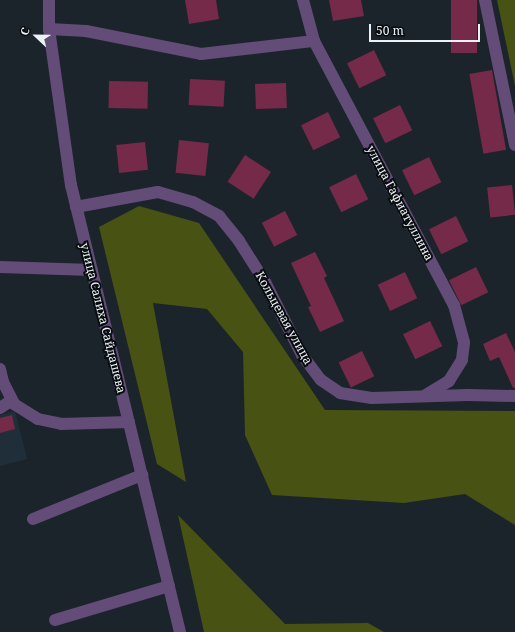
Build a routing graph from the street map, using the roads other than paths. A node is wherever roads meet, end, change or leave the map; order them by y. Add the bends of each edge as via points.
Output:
1 (48, 0) edge
2 (303, 0) edge
3 (485, 0) edge
4 (49, 28) junction
5 (314, 41) junction
6 (515, 145) edge
7 (76, 207) junction
8 (0, 267) edge
9 (92, 270) junction
10 (0, 369) edge
11 (425, 396) junction
12 (515, 396) edge
13 (12, 400) junction
14 (0, 408) edge
15 (129, 422) junction
16 (142, 475) junction
17 (33, 518) dead end
18 (169, 586) junction
19 (55, 620) dead end
20 (180, 632) edge

1 - 4 street, улица Салиха Сайдашева
2 - 5 street, улица Гафиатуллина
3 - 6 street
4 - 5 street via 86,31 201,54
4 - 7 street, улица Салиха Сайдашева
5 - 11 street, улица Гафиатуллина via 454,305 464,343 462,360 449,381
7 - 9 street, улица Салиха Сайдашева
7 - 11 street, Кольцевая улица via 158,192 193,202 219,216 239,241 265,282 302,354 321,380 340,393 372,398
8 - 9 street
9 - 15 street, улица Салиха Сайдашева
10 - 13 street
11 - 12 street, Кольцевая улица
13 - 14 street
13 - 15 street via 14,404 38,419 61,424
15 - 16 street, улица Салиха Сайдашева
16 - 17 street
16 - 18 street, улица Салиха Сайдашева
18 - 19 street
18 - 20 street, улица Салиха Сайдашева

